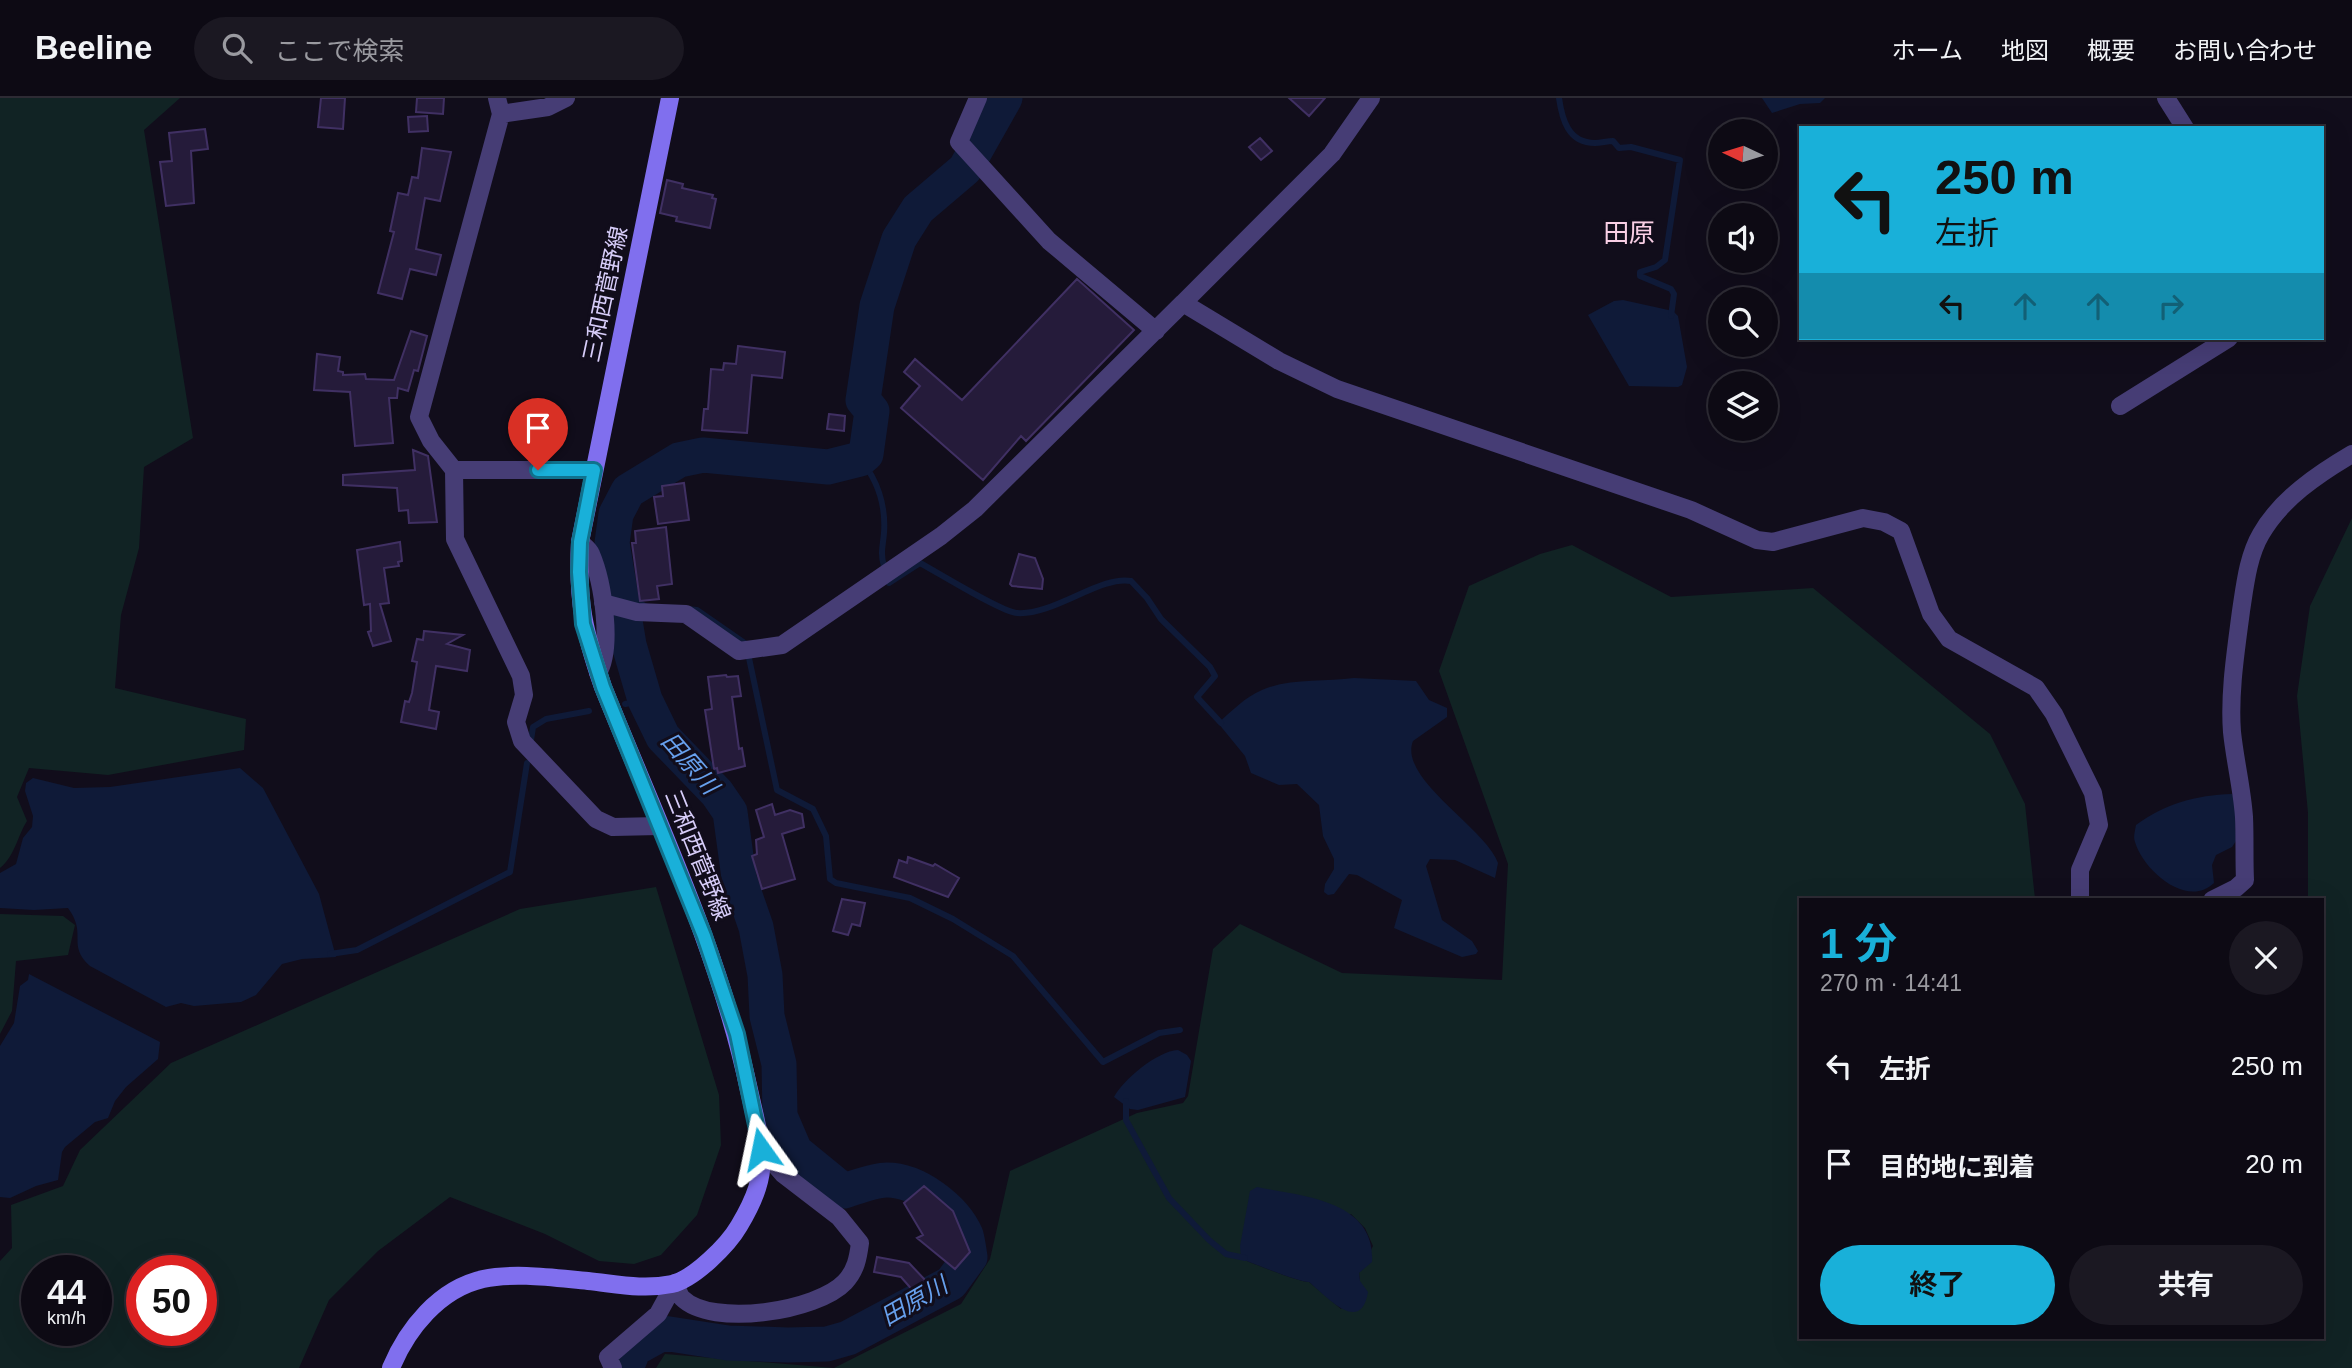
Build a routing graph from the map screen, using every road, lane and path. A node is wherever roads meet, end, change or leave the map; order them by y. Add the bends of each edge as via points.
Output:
1 (566, 98) edge
2 (670, 98) edge
3 (978, 98) edge
4 (1371, 98) edge
5 (2166, 98) edge
6 (499, 106) edge
7 (2184, 126) edge
8 (1183, 303) junction
9 (1156, 331) junction
10 (2226, 340) edge
11 (2120, 406) dead end
12 (2352, 454) edge
13 (454, 470) junction
14 (594, 470) junction
15 (580, 542) junction
16 (608, 604) junction
17 (598, 673) junction
18 (659, 826) junction
19 (2080, 898) edge
20 (2216, 898) edge
21 (761, 1149) junction
22 (675, 1283) junction
23 (612, 1365) edge
24 (391, 1368) edge

1 - 6 street via 548,107
2 - 14 main road, 三和西菅野線
3 - 9 street via 959,142 1049,242
4 - 8 street via 1332,154
5 - 7 street
6 - 13 street via 419,417
8 - 9 street
8 - 19 street via 1279,361 1337,389 1691,510 1757,540 1773,542 1863,519 1901,531 1931,614 1950,639 2036,688 2093,793 2099,824 2080,870
9 - 16 street via 975,509 782,645 739,651 686,614 637,612
10 - 11 street
12 - 20 street via 2277,511 2252,555 2232,704 2244,815 2245,880
13 - 14 street
13 - 18 street via 455,539 521,676 524,695 516,722 522,741 596,819 613,827
14 - 15 main road, 三和西菅野線
15 - 16 street via 591,551
15 - 17 main road, 三和西菅野線 via 583,624
16 - 17 street via 605,662
17 - 18 main road, 三和西菅野線
18 - 21 main road, 三和西菅野線 via 704,936 737,1034
21 - 22 main road, 三和西菅野線 via 759,1188 733,1237 713,1258
21 - 22 street via 783,1174 839,1217 860,1242 851,1274 843,1285 815,1300 780,1311 731,1314 706,1310 682,1298
22 - 23 street via 658,1314 608,1357
22 - 24 main road, 三和西菅野線 via 627,1288 519,1277 480,1279 450,1293 426,1313 404,1341

